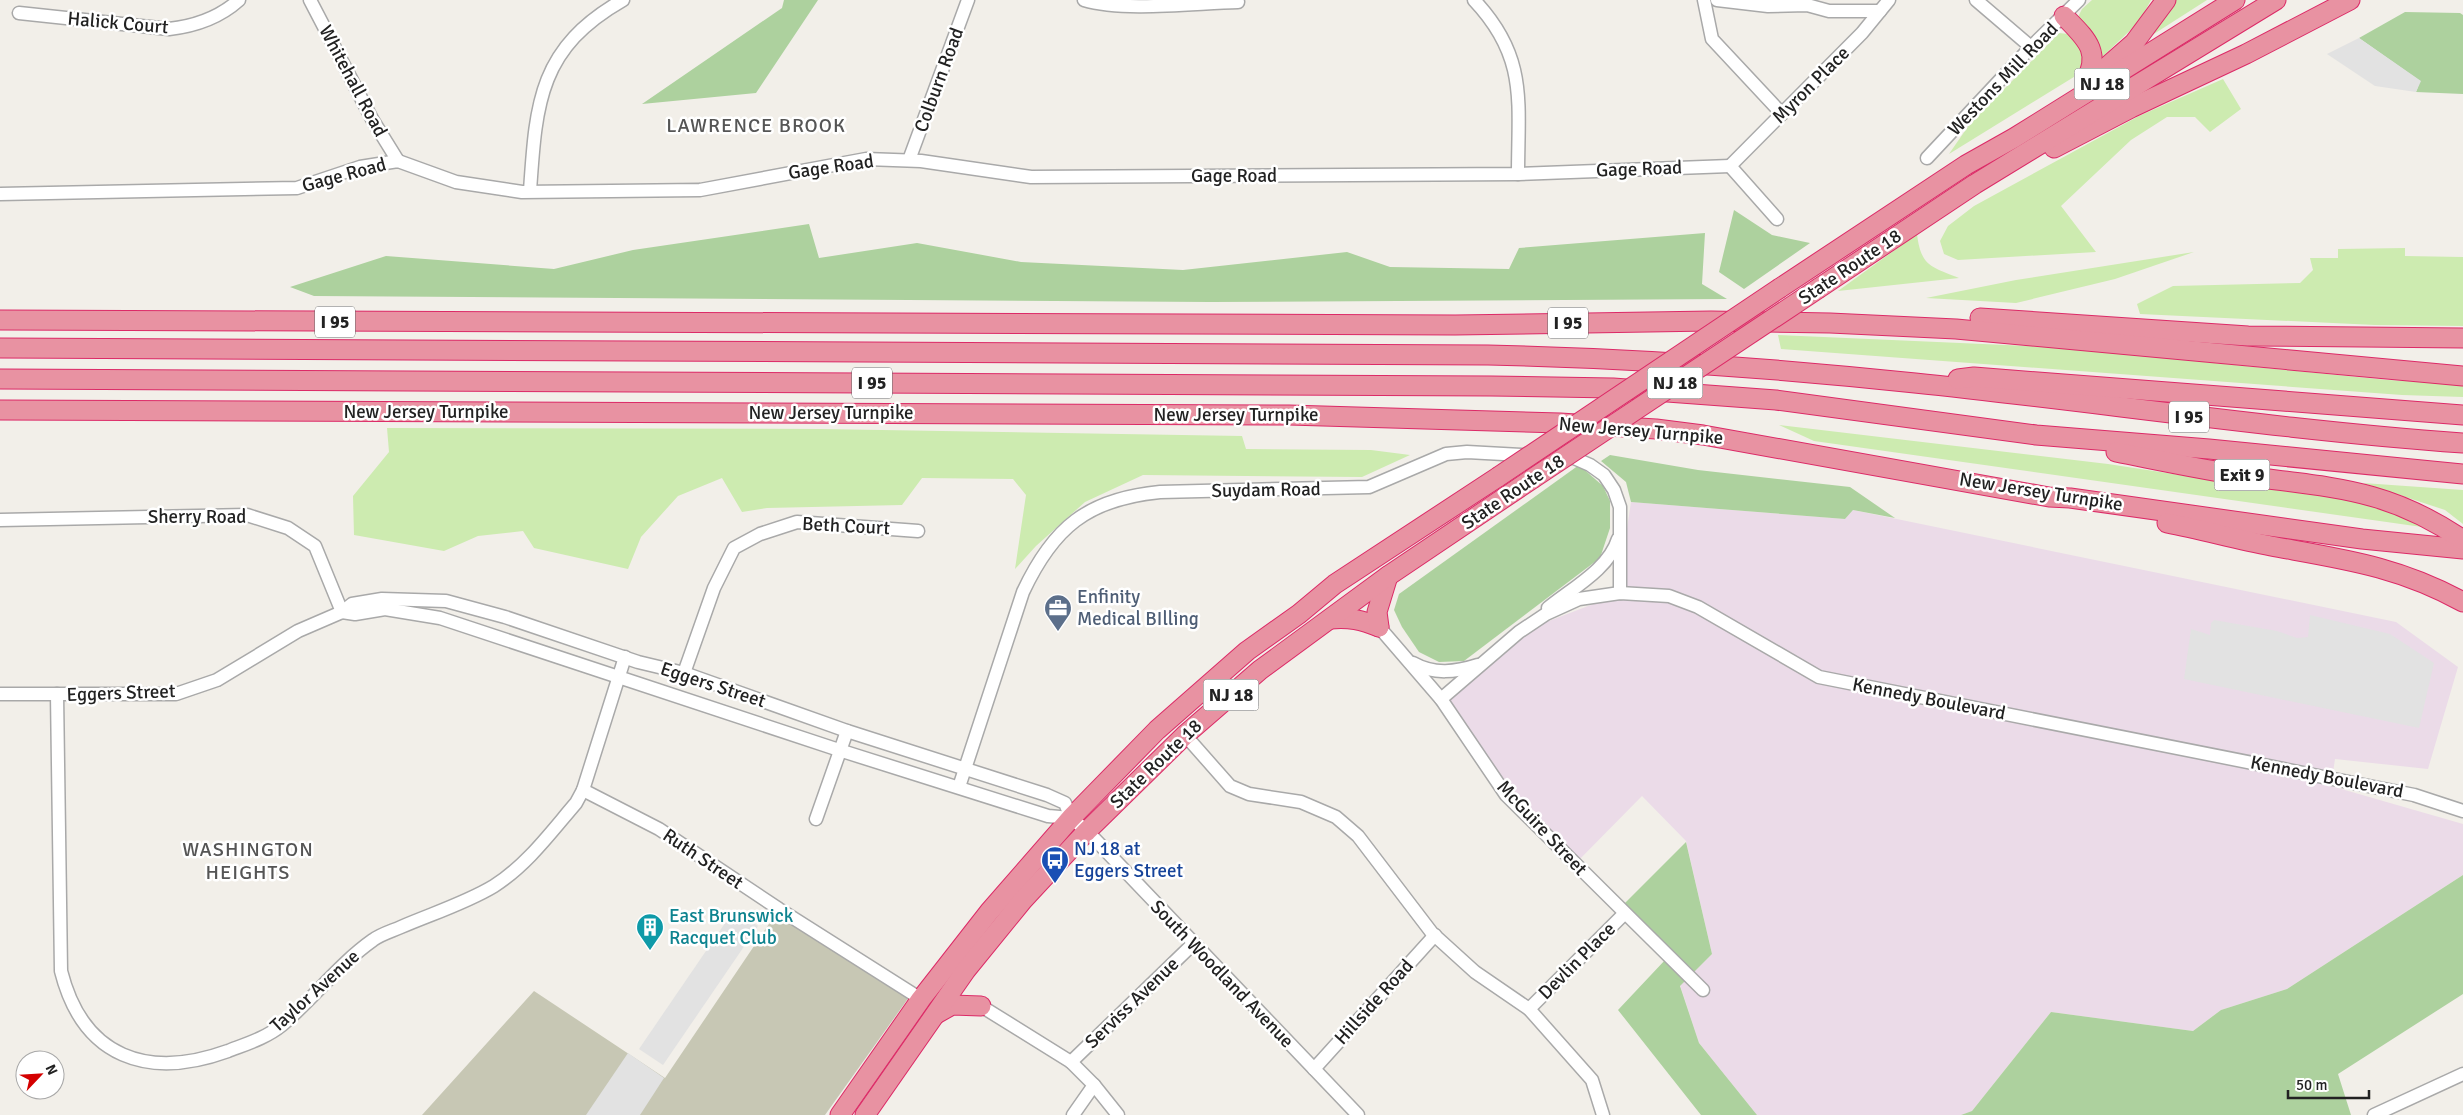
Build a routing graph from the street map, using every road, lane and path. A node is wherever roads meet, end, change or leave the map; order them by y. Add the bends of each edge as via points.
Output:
1 (239, 0) edge
2 (310, 0) edge
3 (624, 0) edge
4 (968, 0) edge
5 (1084, 0) edge
6 (1474, 0) edge
7 (1704, 0) edge
8 (1717, 0) edge
9 (1889, 0) edge
10 (1976, 0) edge
11 (2079, 0) edge
12 (2166, 0) edge
13 (2235, 0) edge
14 (2276, 0) edge
15 (2350, 0) edge
16 (1238, 2) dead end
17 (1807, 2) edge
18 (1880, 11) junction
19 (19, 13) dead end
20 (2064, 16) junction
21 (2031, 47) junction
22 (2085, 82) junction
23 (1782, 114) junction
24 (1927, 158) dead end
25 (909, 160) junction
26 (398, 161) junction
27 (2008, 164) junction
28 (1966, 165) junction
29 (1730, 166) junction
30 (1518, 174) junction
31 (530, 192) junction
32 (0, 194) edge
33 (1777, 219) dead end
34 (0, 320) edge
35 (1830, 323) junction
36 (2463, 338) edge
37 (0, 348) edge
38 (2463, 376) edge
39 (0, 379) edge
40 (1916, 383) junction
41 (0, 410) edge
42 (2463, 415) edge
43 (2036, 435) junction
44 (2463, 443) edge
45 (2463, 474) edge
46 (2049, 497) junction
47 (0, 520) edge
48 (1621, 529) junction
49 (918, 531) dead end
50 (2463, 540) edge
51 (2463, 549) edge
52 (1388, 576) junction
53 (1620, 593) junction
54 (2463, 602) edge
55 (342, 612) junction
56 (505, 617) junction
57 (1330, 619) junction
58 (1379, 627) junction
59 (1519, 632) junction
60 (497, 638) junction
61 (625, 657) junction
62 (1408, 659) junction
63 (1483, 664) junction
64 (684, 674) junction
65 (619, 678) junction
66 (0, 694) edge
67 (57, 694) junction
68 (1441, 699) junction
69 (847, 732) junction
70 (1185, 735) junction
71 (839, 750) junction
72 (966, 768) junction
73 (960, 787) junction
74 (583, 790) junction
75 (2463, 811) edge
76 (1071, 818) junction
77 (816, 819) dead end
78 (1087, 831) junction
79 (1624, 914) junction
80 (1435, 935) junction
81 (1193, 944) junction
82 (966, 970) junction
83 (1703, 990) dead end
84 (921, 999) junction
85 (981, 1006) junction
86 (1530, 1009) junction
87 (936, 1014) junction
88 (1070, 1062) junction
89 (1314, 1069) junction
90 (2463, 1074) edge
91 (1094, 1084) junction
92 (840, 1115) edge
93 (865, 1115) edge
94 (1073, 1115) edge
95 (1118, 1115) edge
96 (1358, 1115) edge
97 (1603, 1115) edge
98 (2374, 1115) edge

1 - 19 street, Halick Court via 210,19 169,29
2 - 26 street, Whitehall Road via 372,119
3 - 31 street via 584,26 548,73 534,135
4 - 25 street, Colburn Road
5 - 16 street via 1127,6
6 - 30 street via 1503,37 1513,59 1518,110
7 - 23 street via 1712,39
8 - 17 street via 1768,6
9 - 18 street, Myron Place
10 - 21 street
11 - 20 street, Westons Mill Road
12 - 22 highway via 2125,52
13 - 28 highway, State Route 18 / NJ 18 via 2022,134
14 - 27 highway, State Route 18 / NJ 18
15 - 27 highway via 2063,144
17 - 18 street via 1829,11
18 - 23 street, Myron Place
20 - 21 street, Westons Mill Road
20 - 22 highway via 2084,37 2092,52 2091,69
21 - 24 street, Westons Mill Road
22 - 28 highway via 2010,130
23 - 29 street, Myron Place
25 - 30 street, Gage Road via 1031,178
25 - 31 street, Gage Road via 866,159 700,190
26 - 31 street, Gage Road via 456,182
26 - 32 street, Gage Road via 360,167 297,188
27 - 52 highway, State Route 18 / NJ 18, bridge
28 - 76 highway, State Route 18 / NJ 18, bridge via 1335,584 1247,651 1156,730
29 - 30 street, Gage Road
29 - 33 street
34 - 35 highway, I 95 via 1435,325 1701,321
35 - 36 highway via 1975,318 2248,336
35 - 38 highway, I 95 via 1956,329
37 - 40 highway, I 95 via 1488,355 1663,361
39 - 43 highway, New Jersey Turnpike / I 95 via 1613,388 1776,400
40 - 42 highway via 1974,377
40 - 44 highway, I 95 via 2201,418
41 - 46 highway, New Jersey Turnpike / I 95 via 1279,415 1505,421 1656,429 1703,435
43 - 45 highway, New Jersey Turnpike / I 95
43 - 50 highway, Exit 9 via 2211,471 2342,488 2399,504
46 - 51 highway, New Jersey Turnpike / I 95 via 2362,539
46 - 54 highway via 2260,544 2375,565 2438,588
47 - 55 street, Sherry Road via 247,514 288,528 314,546
48 - 53 street, Suydam Road
48 - 59 street via 1615,548 1601,565
48 - 72 street, Suydam Road via 1620,507 1614,490 1604,475 1574,458 1467,452 1446,454 1369,487 1160,492 1114,500 1088,512 1059,534 1044,551 1023,592
49 - 64 street, Beth Court via 797,522 760,534 734,548 714,588
52 - 57 highway, State Route 18 / NJ 18
52 - 58 highway via 1377,612
53 - 59 street, Kennedy Boulevard via 1579,599 1546,614
53 - 75 street, Kennedy Boulevard via 1669,596 1698,607 1819,677 2414,795
55 - 56 street, Eggers Street via 352,604 412,599 446,601
55 - 60 street, Eggers Street via 355,614 386,609 409,612 440,618
55 - 67 street, Eggers Street via 298,631 217,680 176,694
56 - 60 street
56 - 61 street, Eggers Street
57 - 58 highway via 1355,619
57 - 70 highway, State Route 18 / NJ 18 via 1260,670
58 - 62 street, McGuire Street
59 - 63 street, Kennedy Boulevard
60 - 65 street, Eggers Street
61 - 64 street, Eggers Street
61 - 65 street, Taylor Avenue
62 - 63 street via 1424,669 1438,672
62 - 68 street, McGuire Street
63 - 68 street, Kennedy Boulevard
64 - 69 street, Eggers Street
65 - 71 street, Eggers Street
65 - 74 street, Taylor Avenue
66 - 67 street, Eggers Street
67 - 74 street, Taylor Avenue via 61,971 65,988 95,1035 110,1049 130,1058 180,1063 210,1057 257,1040 281,1025 347,961 375,939 492,887 518,870 576,803
68 - 79 street, McGuire Street via 1506,795
69 - 71 street
69 - 72 street, Eggers Street
70 - 78 highway, State Route 18 / NJ 18
70 - 80 street via 1230,786 1249,794 1301,802 1336,817 1358,836
71 - 73 street, Eggers Street
71 - 77 street
72 - 73 street, Suydam Road
72 - 76 street, Eggers Street via 1065,803
73 - 76 street, Eggers Street via 1048,816
74 - 84 street, Ruth Street via 660,829 778,909
76 - 78 street, Eggers Street
76 - 84 highway, State Route 18 / NJ 18 via 989,912
78 - 81 street, South Woodland Avenue
78 - 82 highway, State Route 18 / NJ 18 via 1022,900
79 - 83 street, McGuire Street
79 - 86 street, Devlin Place
80 - 86 street via 1475,972
80 - 89 street, Hillside Road
81 - 88 street, Serviss Avenue
81 - 89 street, South Woodland Avenue
82 - 85 highway via 968,989
82 - 87 highway, State Route 18 / NJ 18
84 - 92 highway, State Route 18 / NJ 18
85 - 87 highway via 952,1005
85 - 88 street
86 - 97 street via 1592,1080
87 - 93 highway, State Route 18 / NJ 18
88 - 91 street
89 - 96 street, South Woodland Avenue
90 - 98 street
91 - 94 street
91 - 95 street

